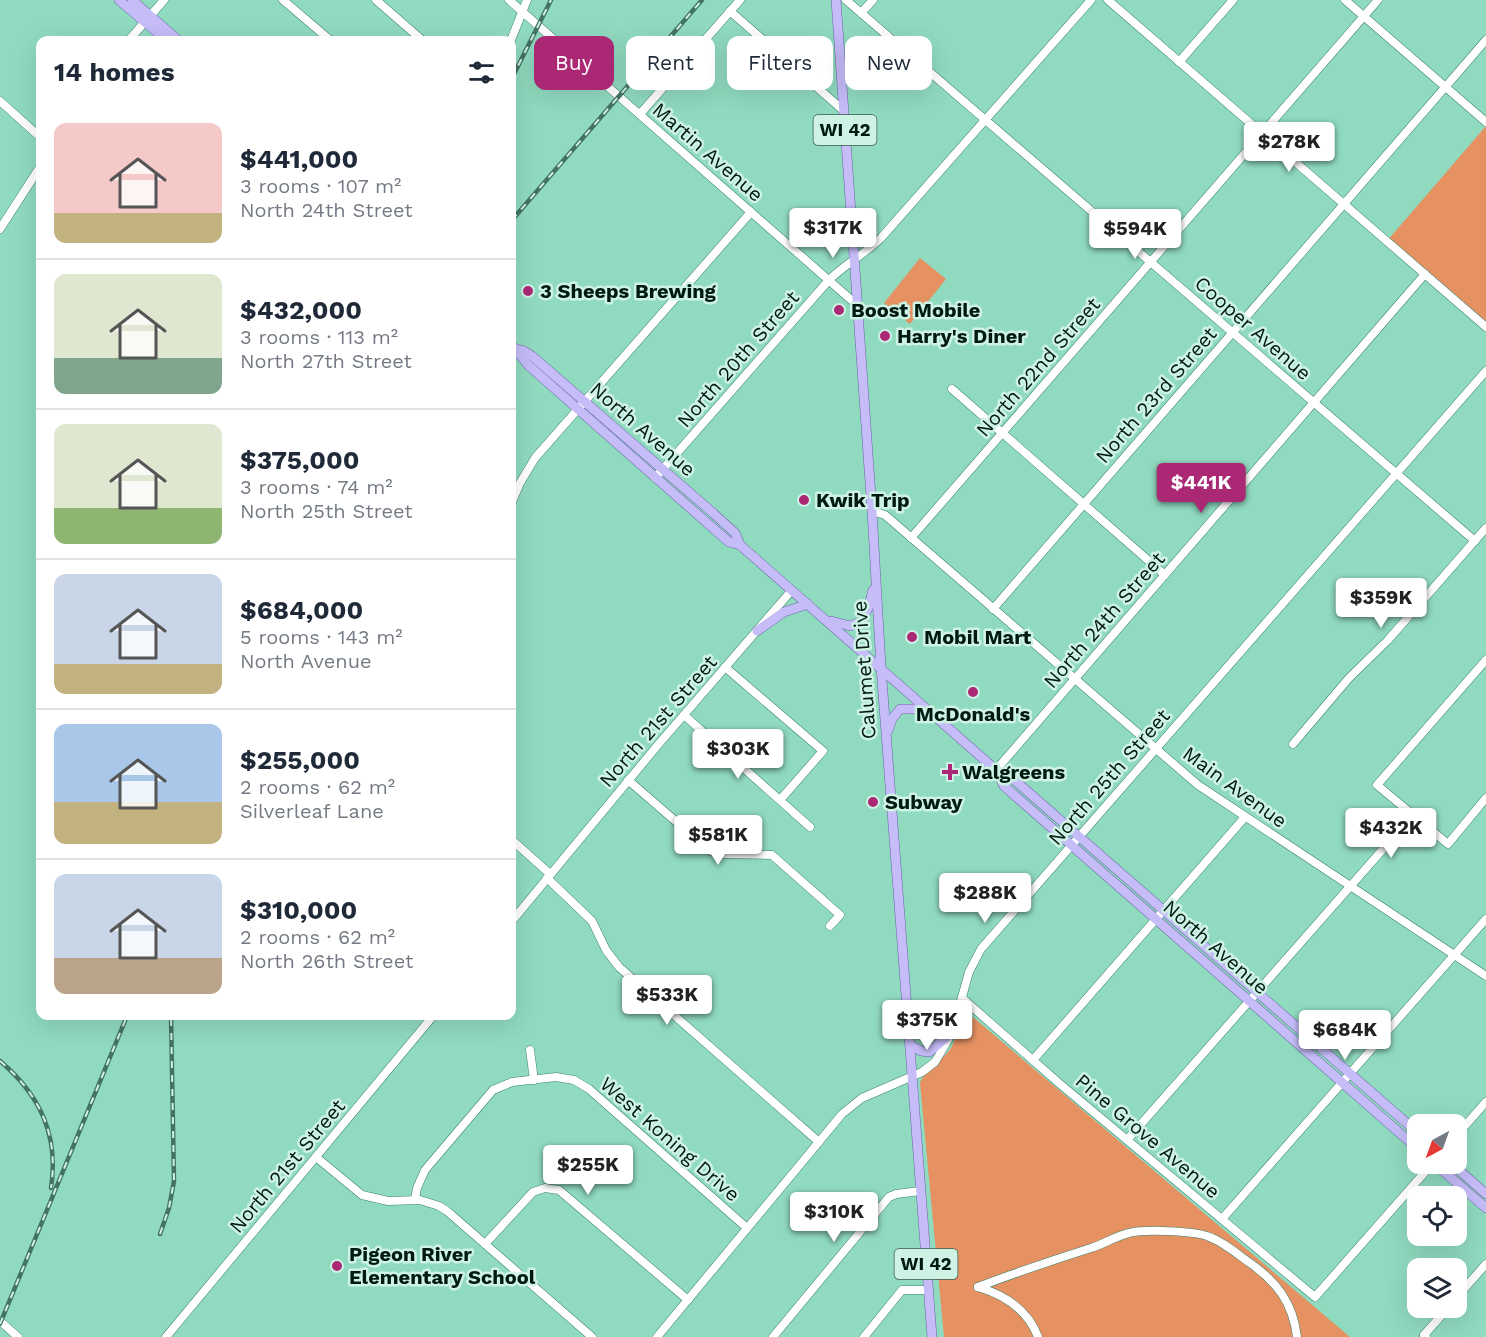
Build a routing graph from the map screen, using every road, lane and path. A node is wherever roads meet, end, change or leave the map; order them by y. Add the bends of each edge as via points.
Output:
1 (119, 0) edge
2 (132, 0) edge
3 (164, 0) edge
4 (283, 0) edge
5 (376, 0) edge
6 (509, 0) edge
7 (527, 0) edge
8 (740, 0) edge
9 (836, 0) edge
10 (846, 0) edge
11 (873, 0) edge
12 (1091, 0) edge
13 (1108, 0) edge
14 (1233, 0) edge
15 (1345, 0) edge
16 (1378, 0) edge
17 (730, 11) junction
18 (523, 12) junction
19 (861, 13) junction
20 (1364, 16) junction
21 (148, 19) junction
22 (133, 36) edge
23 (163, 36) edge
24 (172, 36) edge
25 (325, 36) edge
26 (417, 36) edge
27 (513, 36) edge
28 (1486, 40) edge
29 (1179, 62) junction
30 (1445, 87) junction
31 (0, 101) edge
32 (844, 111) junction
33 (640, 114) junction
34 (985, 120) junction
35 (1486, 122) edge
36 (36, 133) edge
37 (1262, 133) junction
38 (36, 173) edge
39 (1343, 204) junction
40 (751, 212) junction
41 (0, 229) edge
42 (854, 259) junction
43 (1150, 262) junction
44 (1425, 274) junction
45 (829, 280) junction
46 (857, 305) junction
47 (1486, 327) edge
48 (1232, 332) junction
49 (516, 351) edge
50 (1486, 371) edge
51 (952, 389) dead end
52 (1314, 402) junction
53 (581, 406) junction
54 (1002, 433) junction
55 (659, 474) junction
56 (1396, 474) junction
57 (516, 492) edge
58 (1084, 504) junction
59 (872, 511) junction
60 (1486, 528) edge
61 (911, 538) junction
62 (1475, 541) junction
63 (1165, 574) junction
64 (876, 582) junction
65 (792, 590) junction
66 (808, 604) junction
67 (993, 609) junction
68 (825, 619) junction
69 (757, 631) junction
70 (1486, 660) edge
71 (725, 667) junction
72 (880, 667) junction
73 (1074, 678) junction
74 (684, 715) junction
75 (936, 716) junction
76 (1293, 744) dead end
77 (887, 745) junction
78 (1156, 748) junction
79 (996, 770) junction
80 (628, 780) junction
81 (1486, 798) edge
82 (780, 800) junction
83 (1413, 815) junction
84 (1245, 817) junction
85 (810, 827) dead end
86 (1079, 836) junction
87 (516, 844) edge
88 (1072, 845) junction
89 (548, 876) junction
90 (1349, 886) junction
91 (1164, 910) junction
92 (516, 916) edge
93 (1157, 919) junction
94 (1486, 919) edge
95 (830, 926) dead end
96 (1454, 955) junction
97 (1486, 976) edge
98 (1258, 993) junction
99 (962, 998) junction
100 (1250, 1001) junction
101 (430, 1020) edge
102 (950, 1034) junction
103 (910, 1045) junction
104 (531, 1050) dead end
105 (1033, 1060) junction
106 (1350, 1074) junction
107 (912, 1076) junction
108 (534, 1080) junction
109 (1343, 1082) junction
110 (1486, 1102) edge
111 (1407, 1123) edge
112 (1467, 1124) edge
113 (1407, 1139) edge
114 (1127, 1140) junction
115 (819, 1142) junction
116 (316, 1157) junction
117 (1424, 1174) edge
118 (1445, 1174) edge
119 (1463, 1174) edge
120 (920, 1191) junction
121 (1486, 1194) edge
122 (415, 1199) junction
123 (1486, 1208) edge
124 (1222, 1219) junction
125 (747, 1228) junction
126 (485, 1244) junction
127 (1486, 1264) edge
128 (1467, 1286) edge
129 (927, 1290) junction
130 (688, 1300) junction
131 (1440, 1318) edge
132 (0, 1321) edge
133 (1425, 1336) edge
134 (18, 1337) edge
135 (166, 1337) edge
136 (592, 1337) edge
137 (657, 1337) edge
138 (773, 1337) edge
139 (864, 1337) edge
140 (932, 1337) edge
141 (1038, 1337) edge
142 (1297, 1337) edge

1 - 21 main road
2 - 21 main road
3 - 21 street
4 - 25 street
5 - 26 street
6 - 18 street, Martin Avenue
7 - 18 street
8 - 17 street
9 - 32 main road, Calumet Drive / WI 42
10 - 19 street, Cooper Avenue
11 - 19 street
12 - 34 street, North 20th Street
13 - 29 street
14 - 29 street
15 - 20 street
16 - 20 street, North 22nd Street
17 - 32 street
17 - 33 street
18 - 27 street
18 - 33 street, Martin Avenue
19 - 34 street, Cooper Avenue
20 - 30 street
20 - 37 street, North 22nd Street
21 - 22 street
21 - 23 main road
21 - 24 main road
28 - 30 street, North 23rd Street
29 - 37 street
30 - 35 street
30 - 39 street, North 23rd Street
31 - 36 street
32 - 42 main road, Calumet Drive / WI 42
33 - 40 street, Martin Avenue
34 - 42 street, North 20th Street via 881,238
34 - 43 street, Cooper Avenue
37 - 39 street
37 - 43 street, North 22nd Street
38 - 41 street
39 - 44 street
39 - 48 street, North 23rd Street
40 - 45 street, Martin Avenue
40 - 53 street
42 - 45 street, North 20th Street
42 - 46 main road, Calumet Drive / WI 42
43 - 48 street, Cooper Avenue
43 - 54 street, North 22nd Street
44 - 47 street
44 - 52 street, North 24th Street
45 - 46 street, Martin Avenue
45 - 55 street, North 20th Street
46 - 59 main road, Calumet Drive / WI 42
48 - 52 street, Cooper Avenue
48 - 58 street, North 23rd Street
49 - 53 main road, North Avenue via 528,365
50 - 56 street, North 25th Street
51 - 54 street
52 - 56 street, Cooper Avenue
52 - 63 street, North 24th Street
53 - 55 main road, North Avenue
53 - 57 street via 535,458
54 - 58 street
54 - 61 street, North 22nd Street
55 - 65 main road, North Avenue via 722,536 740,545
56 - 62 street, Cooper Avenue
56 - 78 street, North 25th Street
58 - 63 street
58 - 67 street, North 23rd Street
59 - 61 street, Main Avenue via 885,515
59 - 64 main road, Calumet Drive / WI 42
60 - 62 street
61 - 67 street, Main Avenue
62 - 76 street
63 - 73 street, North 24th Street
64 - 68 main road via 862,621 847,626
64 - 72 main road, Calumet Drive / WI 42
65 - 66 main road, North Avenue
65 - 69 street, North 21st Street
66 - 68 main road, North Avenue
66 - 69 main road via 786,610
67 - 73 street, Main Avenue
68 - 72 main road, North Avenue
69 - 71 street, North 21st Street
70 - 83 street via 1377,785
71 - 74 street, North 21st Street
71 - 82 street via 823,751
72 - 75 main road, North Avenue
72 - 77 main road, Calumet Drive / WI 42
73 - 78 street, Main Avenue
73 - 79 street, North 24th Street
74 - 80 street, North 21st Street
74 - 82 street
75 - 77 main road via 900,709 890,724
75 - 79 main road, North Avenue
77 - 103 main road, Calumet Drive / WI 42
78 - 84 street, Main Avenue via 1198,785
78 - 86 street, North 25th Street
79 - 86 main road, North Avenue via 1011,777
79 - 88 main road, North Avenue via 1004,786
80 - 89 street, North 21st Street
80 - 95 street via 710,851 772,855 840,915
81 - 83 street via 1448,844
82 - 85 street
83 - 90 street
84 - 90 street, Main Avenue
84 - 91 street
86 - 88 street, North 25th Street
86 - 91 main road, North Avenue
87 - 89 street
88 - 93 main road, North Avenue
88 - 99 street, North 25th Street via 981,949
89 - 92 street, North 21st Street
89 - 115 street via 585,912 619,967
90 - 96 street, Main Avenue
90 - 98 street
91 - 93 street
91 - 98 main road, North Avenue
93 - 100 main road, North Avenue
93 - 105 street
94 - 96 street
96 - 97 street, Main Avenue
96 - 106 street
98 - 100 street
98 - 106 main road, North Avenue
99 - 102 street, North 25th Street
99 - 105 street, Pine Grove Avenue
100 - 109 main road, North Avenue
100 - 114 street
101 - 116 street, North 21st Street
102 - 103 main road via 928,1052
102 - 107 street, North 25th Street via 935,1062
103 - 107 main road, Calumet Drive / WI 42
104 - 108 street
105 - 114 street, Pine Grove Avenue
106 - 109 street
106 - 111 main road, North Avenue
107 - 115 street, North 25th Street via 862,1098 842,1114
107 - 120 main road, Calumet Drive / WI 42
108 - 122 street, West Koning Drive via 501,1085 487,1095 425,1170
108 - 125 street, West Koning Drive via 565,1078 582,1084
109 - 113 main road, North Avenue
109 - 124 street
110 - 112 street
114 - 124 street, Pine Grove Avenue
115 - 125 street, North 25th Street
116 - 122 street via 362,1195 388,1201
116 - 135 street, North 21st Street
117 - 124 street, Pine Grove Avenue via 1315,1297
118 - 123 main road
119 - 121 main road
120 - 129 main road, Calumet Drive / WI 42
120 - 138 street via 889,1197
122 - 126 street via 447,1211
125 - 130 street, North 25th Street
126 - 130 street via 533,1192 545,1188 559,1190
126 - 136 street
127 - 128 street
129 - 139 street via 902,1290
129 - 140 main road, Calumet Drive / WI 42
130 - 137 street, North 25th Street
131 - 133 street
132 - 134 street
141 - 142 street via 1017,1306 996,1292 978,1287 1131,1232 1161,1232 1206,1236 1254,1266 1287,1299

